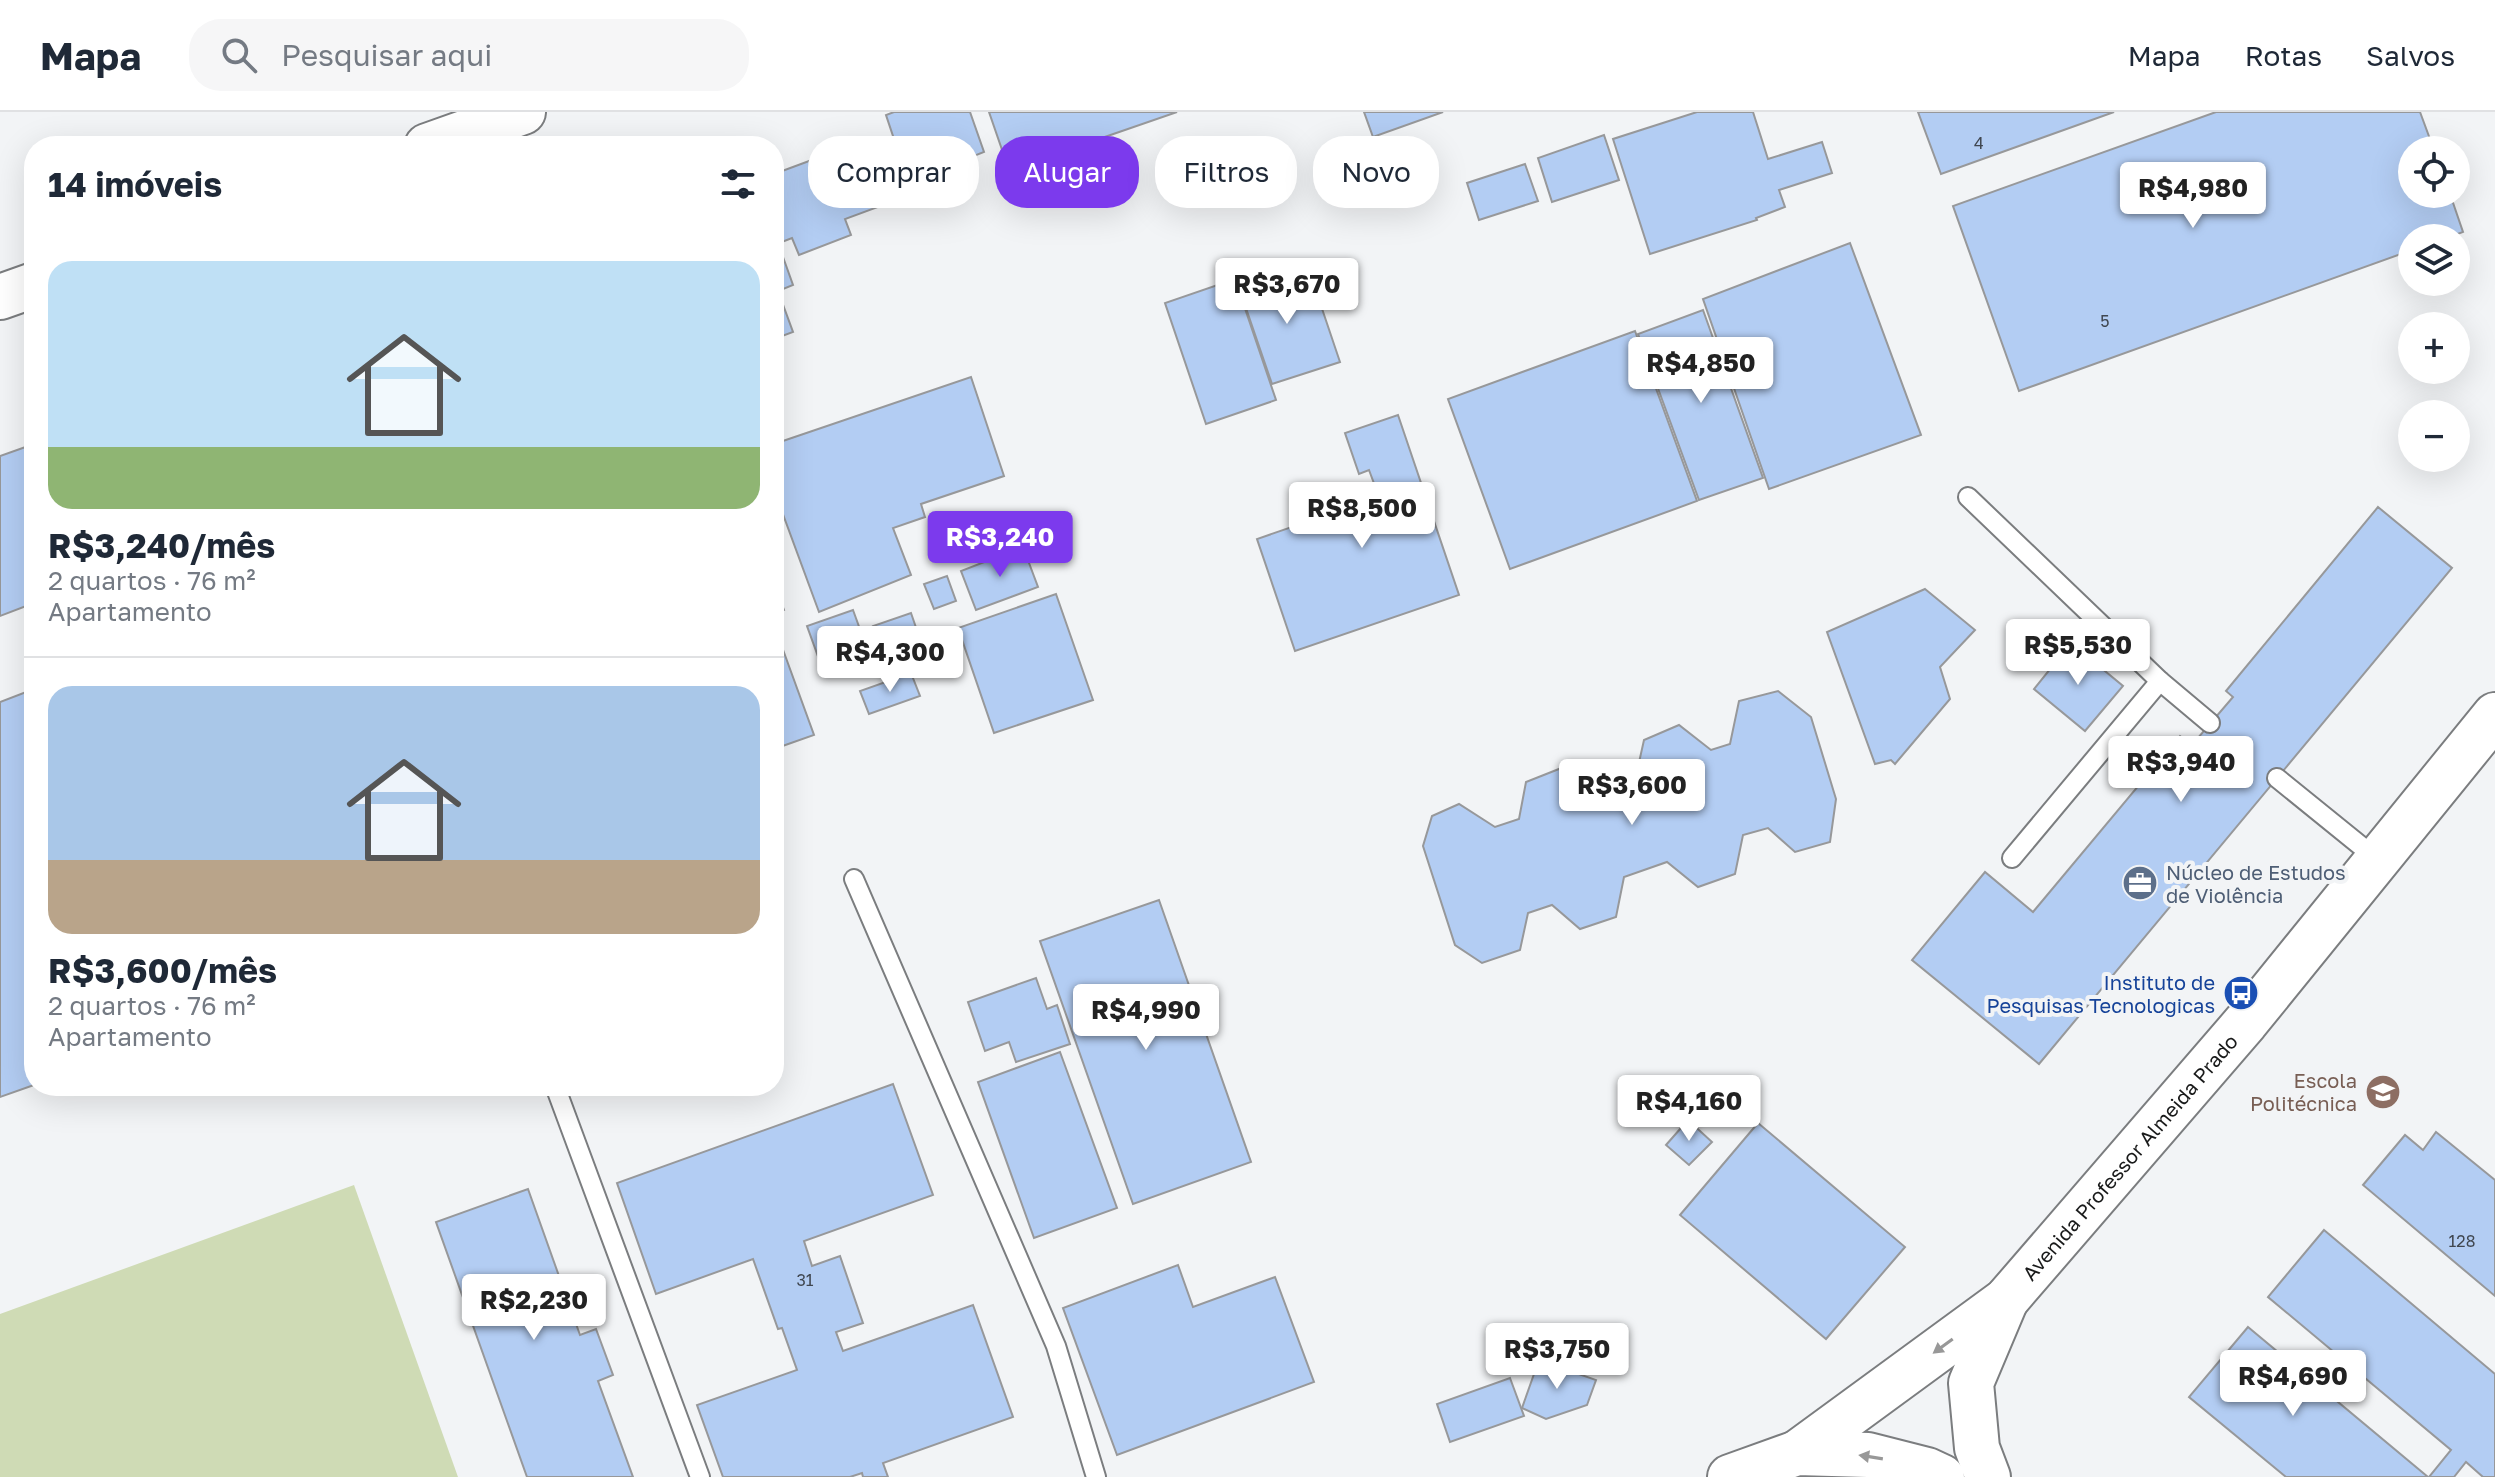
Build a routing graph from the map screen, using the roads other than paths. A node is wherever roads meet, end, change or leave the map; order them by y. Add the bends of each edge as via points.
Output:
1 (523, 112) edge
2 (455, 136) edge
3 (24, 289) edge
4 (0, 297) edge
5 (1968, 497) dead end
6 (2160, 681) junction
7 (2495, 715) edge
8 (2210, 723) dead end
9 (2277, 778) dead end
10 (2012, 858) dead end
11 (2377, 859) junction
12 (854, 879) dead end
13 (559, 1096) edge
14 (2006, 1300) junction
15 (1797, 1453) junction
16 (700, 1477) edge
17 (1096, 1477) edge
18 (1730, 1477) edge
19 (1942, 1477) edge
20 (1988, 1477) edge

1 - 2 main road
3 - 4 main road
5 - 6 lane
6 - 8 lane
6 - 10 lane
7 - 11 main road, Avenida Professor Almeida Prado
9 - 11 lane
11 - 14 main road, Avenida Professor Almeida Prado via 2246,1022
12 - 17 lane via 1056,1346
13 - 16 lane
14 -> 15 main road, Avenida Professor Almeida Prado
14 - 20 main road, Avenida Professor Almeida Prado via 1971,1383 1977,1448
15 - 18 main road
19 -> 15 main road via 1868,1455

